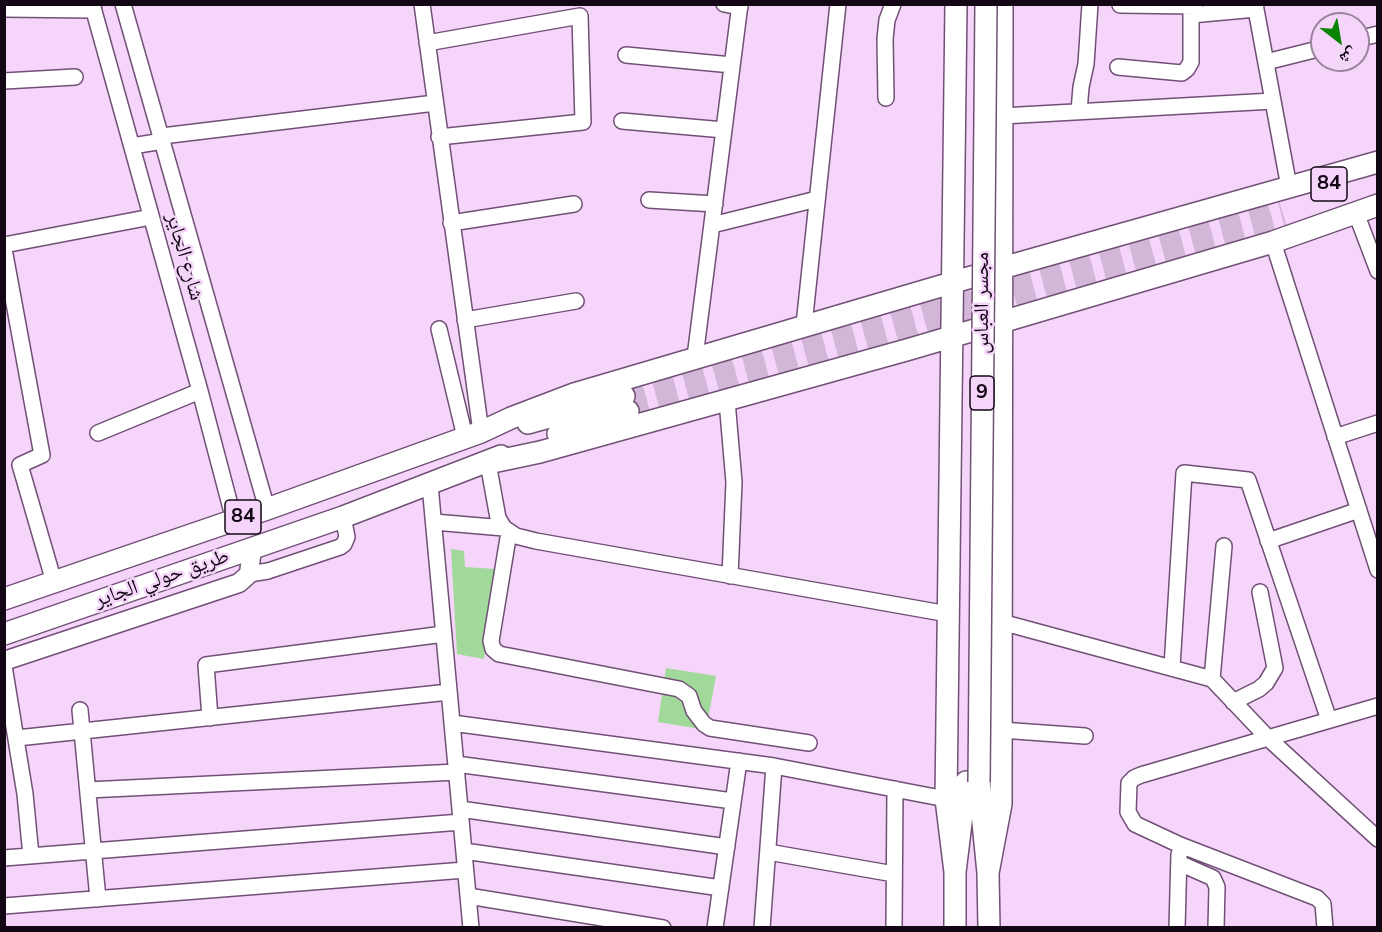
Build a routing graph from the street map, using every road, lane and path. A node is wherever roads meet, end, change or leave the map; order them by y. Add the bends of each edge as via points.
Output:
1 (123, 4) edge
2 (422, 4) edge
3 (838, 4) edge
4 (893, 4) edge
5 (957, 4) edge
6 (972, 4) edge
7 (986, 4) edge
8 (1002, 4) edge
9 (1090, 4) edge
10 (734, 5) edge
11 (1120, 5) edge
12 (93, 7) edge
13 (1256, 7) edge
14 (4, 9) edge
15 (1193, 9) edge
16 (427, 43) junction
17 (1310, 51) edge
18 (626, 55) dead end
19 (1266, 62) junction
20 (732, 65) junction
21 (1118, 68) dead end
22 (75, 77) dead end
23 (4, 81) edge
24 (886, 98) dead end
25 (1273, 101) junction
26 (435, 103) junction
27 (1079, 111) junction
28 (1002, 116) junction
29 (622, 121) dead end
30 (724, 130) junction
31 (440, 137) junction
32 (162, 139) junction
33 (132, 146) junction
34 (1377, 163) edge
35 (817, 199) junction
36 (649, 200) dead end
37 (574, 204) dead end
38 (715, 204) junction
39 (1377, 204) edge
40 (1285, 205) junction
41 (1356, 213) junction
42 (151, 217) junction
43 (451, 223) junction
44 (712, 225) junction
45 (1002, 239) junction
46 (1273, 242) junction
47 (953, 244) junction
48 (4, 247) edge
49 (1038, 257) junction
50 (1002, 268) junction
51 (1377, 272) edge
52 (953, 282) junction
53 (913, 293) junction
54 (576, 300) dead end
55 (1053, 307) junction
56 (465, 320) junction
57 (1002, 322) junction
58 (804, 325) junction
59 (439, 329) dead end
60 (952, 336) junction
61 (910, 349) junction
62 (695, 357) junction
63 (1001, 373) junction
64 (951, 383) junction
65 (200, 391) junction
66 (727, 401) junction
67 (1377, 423) edge
68 (98, 433) dead end
69 (473, 435) junction
70 (1335, 437) junction
71 (488, 463) junction
72 (430, 485) junction
73 (267, 509) junction
74 (1359, 510) junction
75 (343, 517) junction
76 (234, 520) junction
77 (434, 522) junction
78 (507, 530) junction
79 (1268, 541) junction
80 (1224, 546) dead end
81 (252, 548) junction
82 (1377, 570) edge
83 (249, 574) junction
84 (730, 576) junction
85 (54, 582) junction
86 (1260, 592) dead end
87 (4, 599) edge
88 (948, 614) junction
89 (1001, 622) junction
90 (4, 634) edge
91 (444, 634) junction
92 (4, 661) edge
93 (4, 666) edge
94 (1172, 667) junction
95 (1212, 679) junction
96 (449, 692) junction
97 (1233, 702) junction
98 (1377, 706) edge
99 (80, 710) dead end
100 (210, 718) junction
101 (1329, 720) junction
102 (452, 723) junction
103 (1001, 730) junction
104 (82, 731) junction
105 (1085, 736) dead end
106 (17, 738) junction
107 (1268, 738) junction
108 (809, 743) dead end
109 (739, 761) junction
110 (774, 766) junction
111 (456, 768) junction
112 (973, 782) junction
113 (895, 789) junction
114 (87, 790) junction
115 (946, 799) junction
116 (733, 801) junction
117 (461, 815) junction
118 (1377, 819) edge
119 (1362, 824) junction
120 (1377, 839) edge
121 (1180, 845) junction
122 (727, 847) junction
123 (93, 851) junction
124 (464, 851) junction
125 (768, 852) junction
126 (30, 856) junction
127 (4, 858) edge
128 (1179, 863) junction
129 (465, 870) junction
130 (955, 872) junction
131 (988, 873) junction
132 (894, 874) junction
133 (721, 888) junction
134 (468, 896) junction
135 (98, 899) junction
136 (4, 906) edge
137 (471, 927) edge
138 (663, 927) edge
139 (715, 927) edge
140 (762, 927) edge
141 (894, 927) edge
142 (955, 927) edge
143 (989, 927) edge
144 (1177, 927) edge
145 (1216, 927) edge
146 (1325, 927) edge

1 - 32 street, شارع الجاير
2 - 16 street
3 - 35 street
4 - 24 street via 885,39
5 - 47 highway
6 - 112 highway, مجسر العباس / 9
7 - 112 highway, مجسر العباس / 9, bridge
8 - 28 highway
9 - 27 street
10 - 20 street
11 - 15 street
12 - 14 street
12 - 33 street, شارع الجاير
13 - 15 street
13 - 19 street
15 - 21 street via 1191,62 1182,73
16 - 26 street
16 - 31 street via 580,16 583,122
17 - 19 street
18 - 20 street
19 - 25 street
20 - 30 street
22 - 23 street
25 - 27 street
25 - 40 street
26 - 31 street
26 - 32 street
27 - 28 street
28 - 45 highway
29 - 30 street
30 - 38 street
31 - 43 street
32 - 33 street
32 - 73 street, شارع الجاير
33 - 42 street, شارع الجاير
34 - 40 highway, 84
35 - 44 street
35 - 58 street
36 - 38 street
37 - 43 street
38 - 44 street
39 - 40 highway, 84
39 - 41 highway
40 - 49 highway
41 - 46 highway
41 - 51 street
42 - 48 street
42 - 65 street, شارع الجاير
43 - 56 street
44 - 62 street
45 - 49 highway via 1013,254
45 - 50 highway
46 - 55 highway
46 - 70 street
47 - 52 highway
47 - 53 highway via 943,271
48 - 85 street via 42,455 20,465
49 - 50 highway
50 - 52 highway
50 - 57 highway
52 - 53 highway
52 - 60 highway
53 - 58 highway
54 - 56 street
55 - 57 highway
55 - 63 highway via 1012,340
56 - 69 street
57 - 60 highway
57 - 63 highway
58 - 62 highway
59 - 69 street
60 - 61 highway
60 - 64 highway
61 - 64 highway via 939,358
61 - 66 highway
62 - 69 highway via 574,394
63 - 89 highway
64 - 88 highway
65 - 68 street
65 - 76 street, شارع الجاير
66 - 71 highway
66 - 84 street via 734,482
67 - 70 street
69 - 71 highway, 84 via 626,404
69 - 73 highway, طريق حولي الجاير / 84
70 - 74 street
71 - 72 highway, طريق حولي الجاير / 84
71 - 78 street via 496,512
72 - 75 highway, طريق حولي الجاير / 84
72 - 77 street
73 - 76 highway, طريق حولي الجاير / 84
74 - 79 street
74 - 82 street
75 - 81 highway, طريق حولي الجاير / 84
75 - 83 street via 347,537 340,547
76 - 85 highway, طريق حولي الجاير / 84
77 - 78 street
77 - 91 street
78 - 84 street via 536,541
78 - 108 street via 491,641 499,654 679,688 689,696 694,711 710,728
79 - 94 street via 1248,480 1184,473
79 - 101 street
80 - 95 street
81 - 83 main road
81 - 90 highway, طريق حولي الجاير / 84
83 - 92 main road via 239,583
84 - 88 street
85 - 87 highway, طريق حولي الجاير / 84
86 - 97 street via 1275,668 1259,689
88 - 115 highway
89 - 94 street
89 - 103 highway
91 - 96 street
91 - 100 street via 207,665
93 - 106 street
94 - 95 street
95 - 97 street
96 - 100 street
96 - 102 street
97 - 107 street
98 - 101 street
99 - 104 street
100 - 104 street
101 - 107 street
102 - 109 street
102 - 111 street
103 - 105 street
103 - 131 highway via 1001,804
104 - 106 street
104 - 114 street
106 - 126 street
107 - 119 street
107 - 121 street via 1142,775 1129,783 1128,812 1135,824
109 - 110 street
109 - 116 street
110 - 113 street
110 - 125 street
111 - 114 street
111 - 116 street
111 - 117 street
112 - 130 highway, 9
112 - 131 highway, 9
113 - 115 street
113 - 132 street
114 - 123 street
115 - 130 highway
116 - 122 street
117 - 122 street
117 - 123 street
117 - 124 street
118 - 119 street
119 - 120 street
121 - 128 street
121 - 146 street via 1317,898 1323,903
122 - 133 street
123 - 126 street
123 - 135 street
124 - 129 street
124 - 133 street
125 - 132 street
125 - 140 street
126 - 127 street
128 - 144 street
128 - 145 street via 1213,878 1217,887
129 - 134 street
129 - 135 street
130 - 142 highway, 9
131 - 143 highway, 9
132 - 141 street
133 - 139 street
134 - 137 street
134 - 138 street
135 - 136 street

